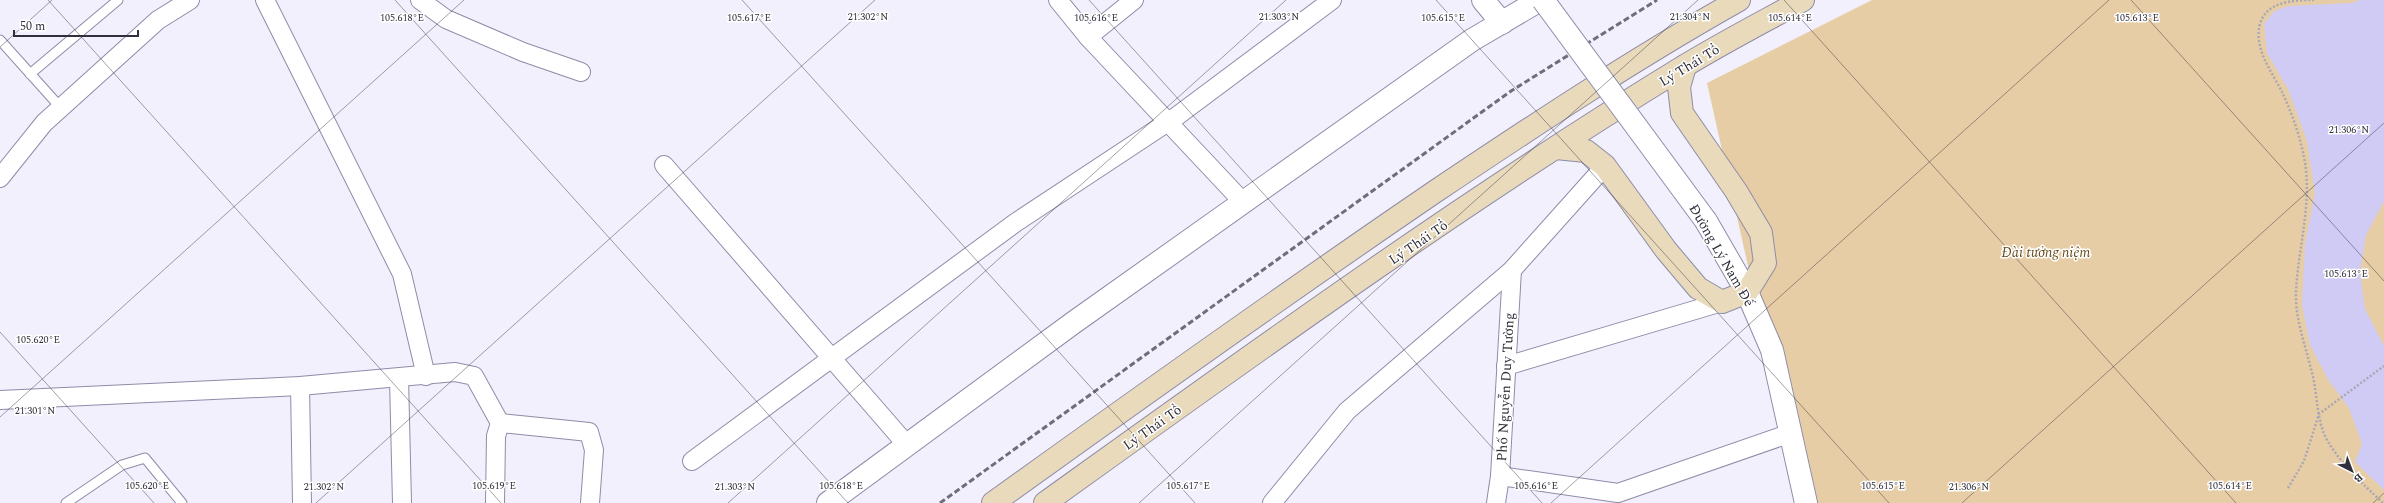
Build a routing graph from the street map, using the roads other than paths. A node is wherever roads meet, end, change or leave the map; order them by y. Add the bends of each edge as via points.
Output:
1 (118, 0) edge
2 (190, 0) edge
3 (265, 0) edge
4 (420, 0) edge
5 (1058, 0) edge
6 (1134, 0) edge
7 (1332, 0) edge
8 (1483, 0) edge
9 (1540, 0) edge
10 (1544, 0) edge
11 (1739, 0) edge
12 (1803, 0) edge
13 (1771, 8) edge
14 (1502, 23) junction
15 (1088, 37) junction
16 (0, 40) edge
17 (1685, 66) junction
18 (581, 72) dead end
19 (30, 74) junction
20 (60, 108) junction
21 (1167, 122) junction
22 (1556, 148) junction
23 (664, 165) dead end
24 (1605, 166) junction
25 (1462, 174) junction
26 (0, 178) edge
27 (1480, 200) junction
28 (1243, 202) junction
29 (1512, 270) junction
30 (1747, 292) junction
31 (1722, 302) junction
32 (832, 359) junction
33 (1506, 366) junction
34 (426, 376) junction
35 (399, 378) junction
36 (300, 386) junction
37 (0, 400) edge
38 (500, 423) junction
39 (1791, 434) junction
40 (907, 445) junction
41 (692, 461) dead end
42 (1500, 476) junction
43 (66, 503) edge
44 (182, 503) edge
45 (302, 503) edge
46 (402, 503) edge
47 (495, 503) edge
48 (590, 503) edge
49 (828, 503) edge
50 (993, 503) edge
51 (1045, 503) edge
52 (1272, 503) edge
53 (1496, 503) edge
54 (1806, 503) edge

1 - 19 lane
2 - 20 street via 158,20
3 - 34 street via 402,274
4 - 18 street via 446,19 523,52
5 - 15 street
6 - 15 street
7 - 21 street
8 - 14 street
9 - 14 street
10 - 30 street, Đường Lý Nam Đế, bridge via 1706,221
11 - 25 main road via 1670,39
12 - 13 main road, Lý Thái Tổ
13 - 17 main road, Lý Thái Tổ
14 - 28 street via 1472,40
15 - 21 street
16 - 19 lane
17 - 22 main road, Lý Thái Tổ
17 - 30 main road via 1679,87 1682,113 1736,191 1761,233 1765,263
19 - 20 lane
20 - 26 street via 44,122
21 - 28 street
21 - 32 street via 1015,223
22 - 24 main road via 1586,151
22 - 27 main road, Lý Thái Tổ
23 - 32 street
24 - 29 street
24 - 31 main road via 1666,250 1698,288
25 - 27 main road
25 - 50 main road via 1294,287
27 - 51 main road, Lý Thái Tổ via 1313,313
28 - 40 street via 1072,323
29 - 33 street, Phố Nguyễn Duy Tường
29 - 52 street via 1347,412
30 - 31 main road
30 - 39 street, Đường Lý Nam Đế via 1772,350
31 - 33 street
32 - 40 street
32 - 41 street
33 - 42 street, Phố Nguyễn Duy Tường
34 - 35 street
34 - 38 street via 455,372 474,376
35 - 36 street
35 - 46 street
36 - 37 street
36 - 45 street
38 - 47 street via 496,436
38 - 48 street via 589,432 594,450
39 - 42 street via 1618,493
39 - 54 street, Đường Lý Nam Đế
40 - 49 street
42 - 53 street, Phố Nguyễn Duy Tường
43 - 44 lane via 122,465 144,458

